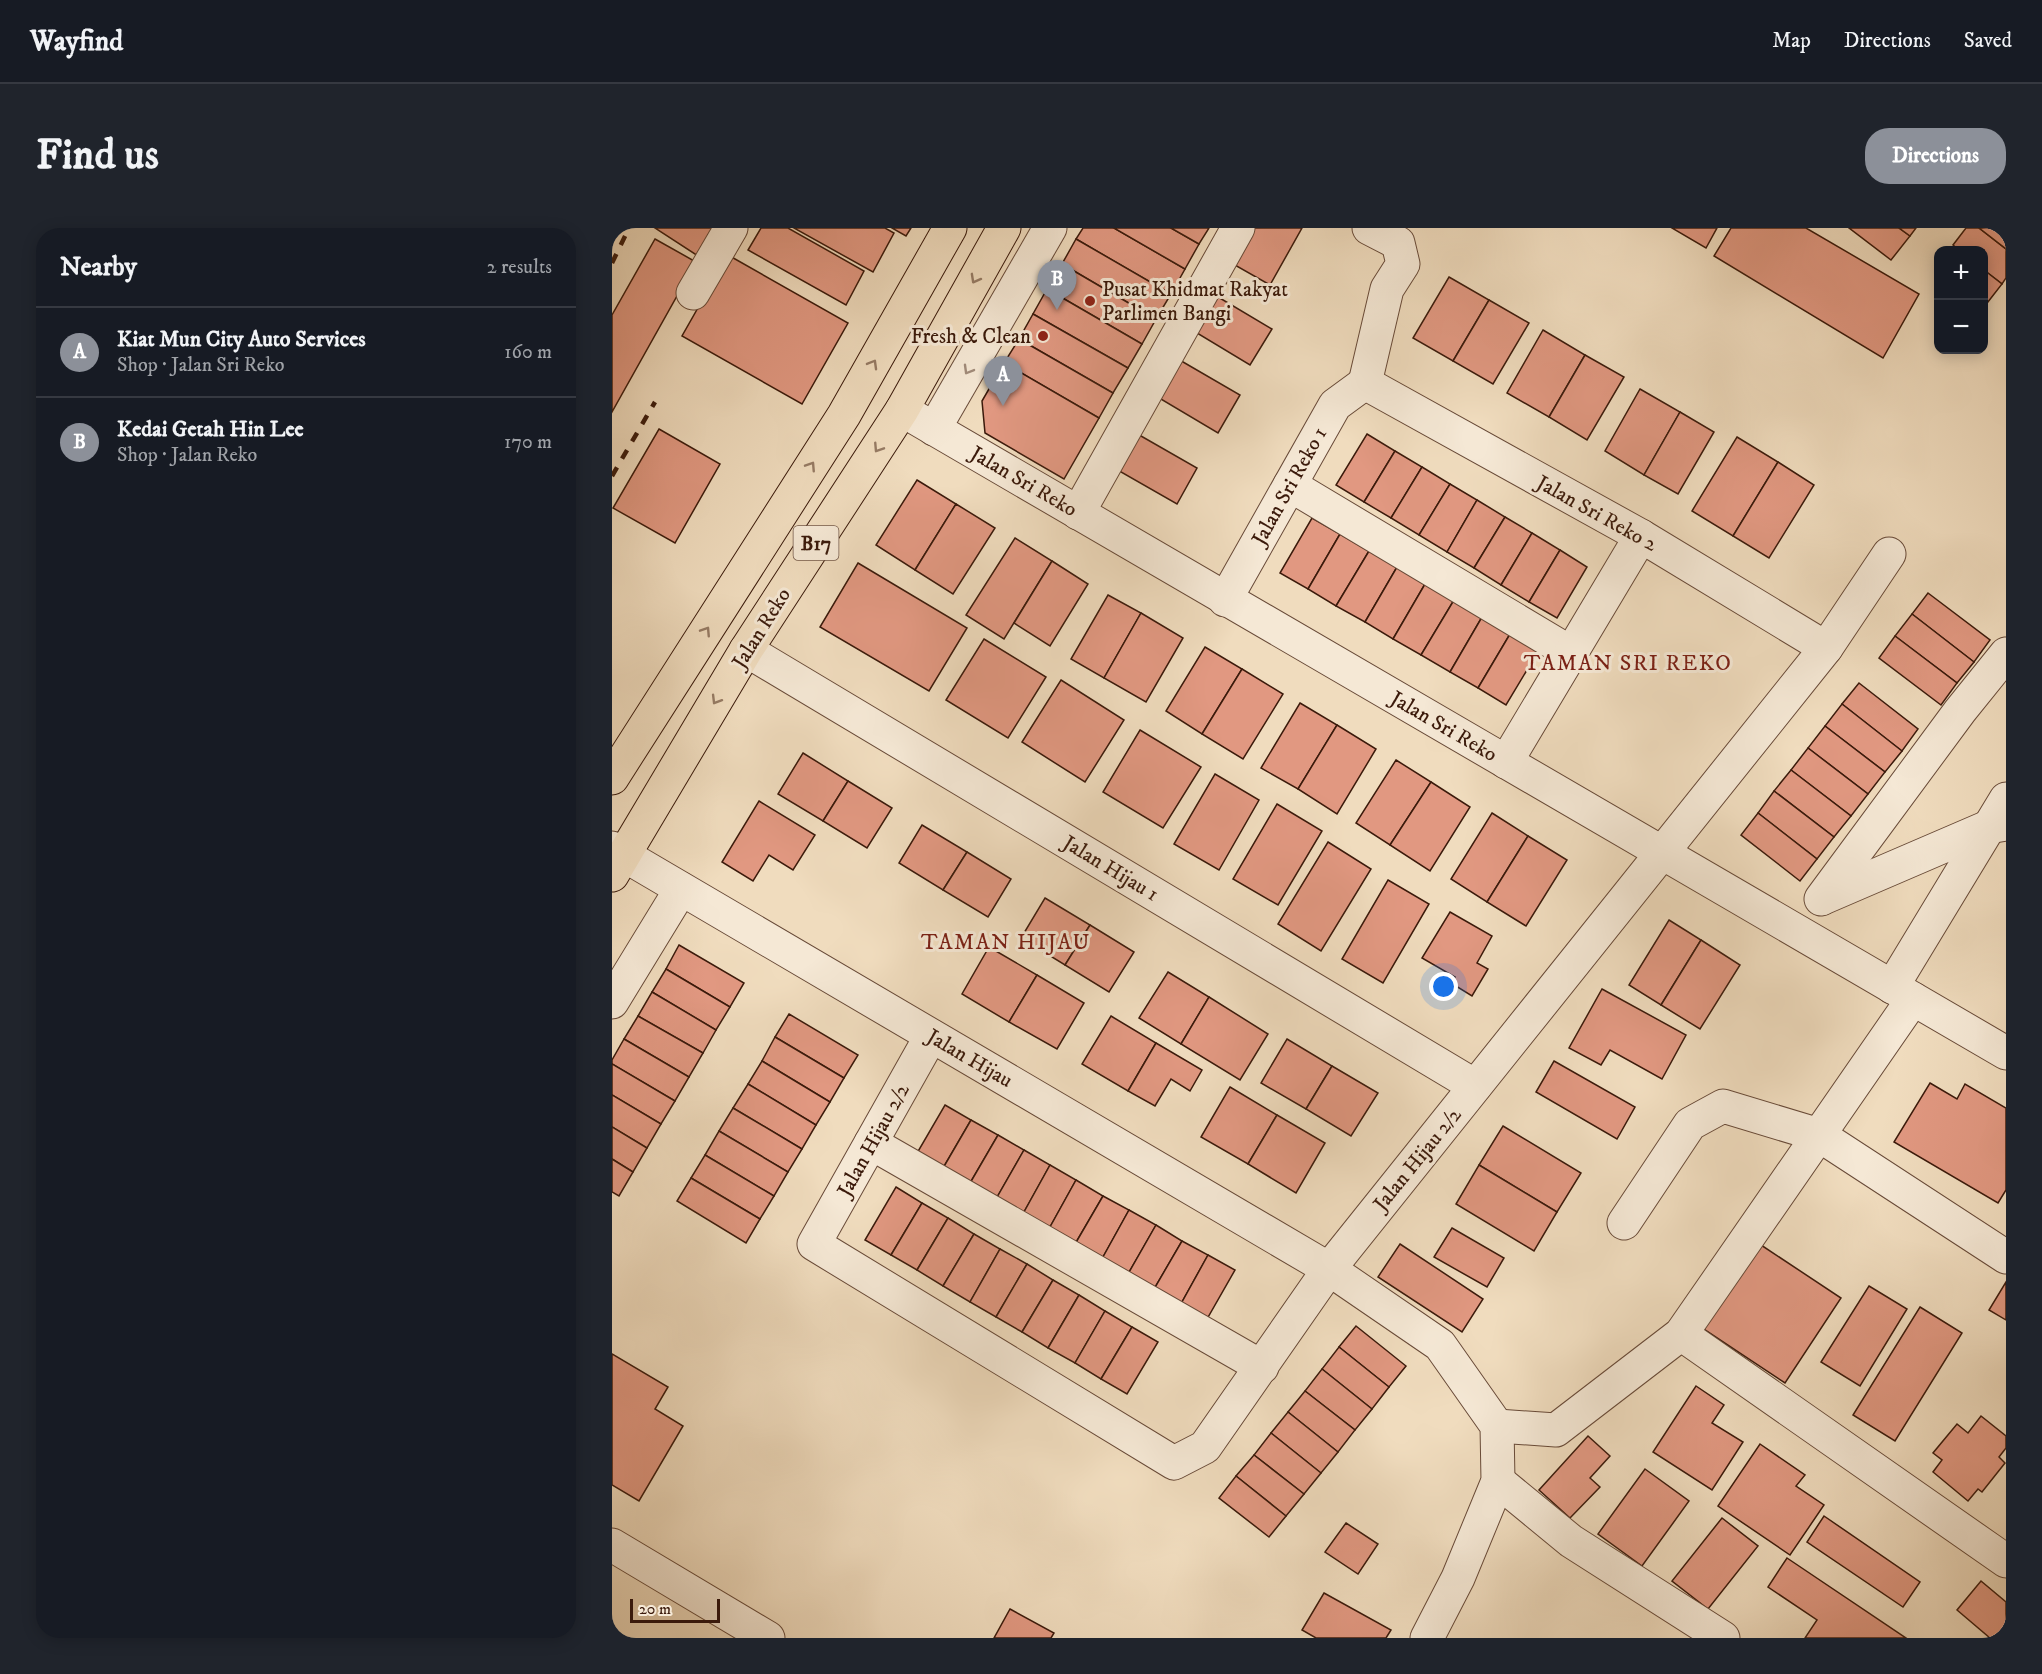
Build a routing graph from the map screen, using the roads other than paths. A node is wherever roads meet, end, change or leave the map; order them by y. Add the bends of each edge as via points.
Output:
1 (731, 228) edge
2 (950, 228) edge
3 (1004, 228) edge
4 (1050, 228) edge
5 (1238, 228) edge
6 (1369, 228) edge
7 (693, 293) dead end
8 (1365, 383) junction
9 (902, 410) junction
10 (934, 429) junction
11 (1290, 485) junction
12 (1078, 513) junction
13 (1641, 536) junction
14 (1889, 554) dead end
15 (1225, 600) junction
16 (1826, 648) junction
17 (746, 650) junction
18 (1571, 653) junction
19 (2006, 654) edge
20 (1506, 762) junction
21 (612, 778) edge
22 (2006, 799) edge
23 (1997, 826) edge
24 (1661, 853) junction
25 (616, 859) edge
26 (681, 889) junction
27 (1821, 899) junction
28 (1794, 930) junction
29 (1902, 993) junction
30 (612, 1002) edge
31 (932, 1036) junction
32 (2006, 1053) edge
33 (1475, 1086) junction
34 (1819, 1135) junction
35 (871, 1143) junction
36 (1624, 1223) dead end
37 (2006, 1257) edge
38 (1329, 1269) junction
39 (1682, 1334) junction
40 (1262, 1367) junction
41 (1497, 1426) junction
42 (1498, 1481) junction
43 (612, 1545) edge
44 (2006, 1561) edge
45 (768, 1638) edge
46 (1427, 1638) edge
47 (1723, 1638) edge

1 - 7 street
21 -> 2 main road, B17 via 844,415
3 -> 9 main road, Jalan Reko / B17
4 -> 10 street
5 - 12 street
6 - 8 street via 1398,243 1403,264 1388,290
8 - 11 street, Jalan Sri Reko 1 via 1335,405
8 - 13 street, Jalan Sri Reko 2
9 - 10 street, Jalan Sri Reko
9 -> 17 main road, Jalan Reko / B17
10 - 12 street, Jalan Sri Reko
11 - 15 street, Jalan Sri Reko 1
11 - 18 street
12 - 15 street, Jalan Sri Reko
13 - 16 street, Jalan Sri Reko 2
13 - 18 street
14 - 16 street
15 - 20 street, Jalan Sri Reko
16 - 24 street
17 -> 25 main road, Jalan Reko / B17
17 - 33 street, Jalan Hijau 1
18 - 20 street
19 - 27 street
20 - 24 street, Jalan Sri Reko
22 - 23 street
23 - 27 street
23 - 29 street
24 - 28 street, Jalan Sri Reko
24 - 33 street, Jalan Hijau 2/2
25 - 26 street, Jalan Hijau
26 - 30 street
26 - 31 street, Jalan Hijau
27 - 28 street
28 - 29 street, Jalan Sri Reko
29 - 32 street, Jalan Sri Reko
29 - 34 street
31 - 35 street, Jalan Hijau 2/2
31 - 38 street, Jalan Hijau
33 - 38 street, Jalan Hijau 2/2
34 - 36 street via 1723,1106 1690,1124
34 - 37 street
34 - 39 street
35 - 40 street
35 - 40 street, Jalan Hijau 2/2 via 814,1244 1174,1463 1205,1448
38 - 40 street, Jalan Hijau 2/2
38 - 41 street, Jalan Hijau via 1440,1346
39 - 41 street via 1556,1430
39 - 44 street
41 - 42 street
42 - 46 street via 1458,1578
42 - 47 street via 1571,1541
43 - 45 street

